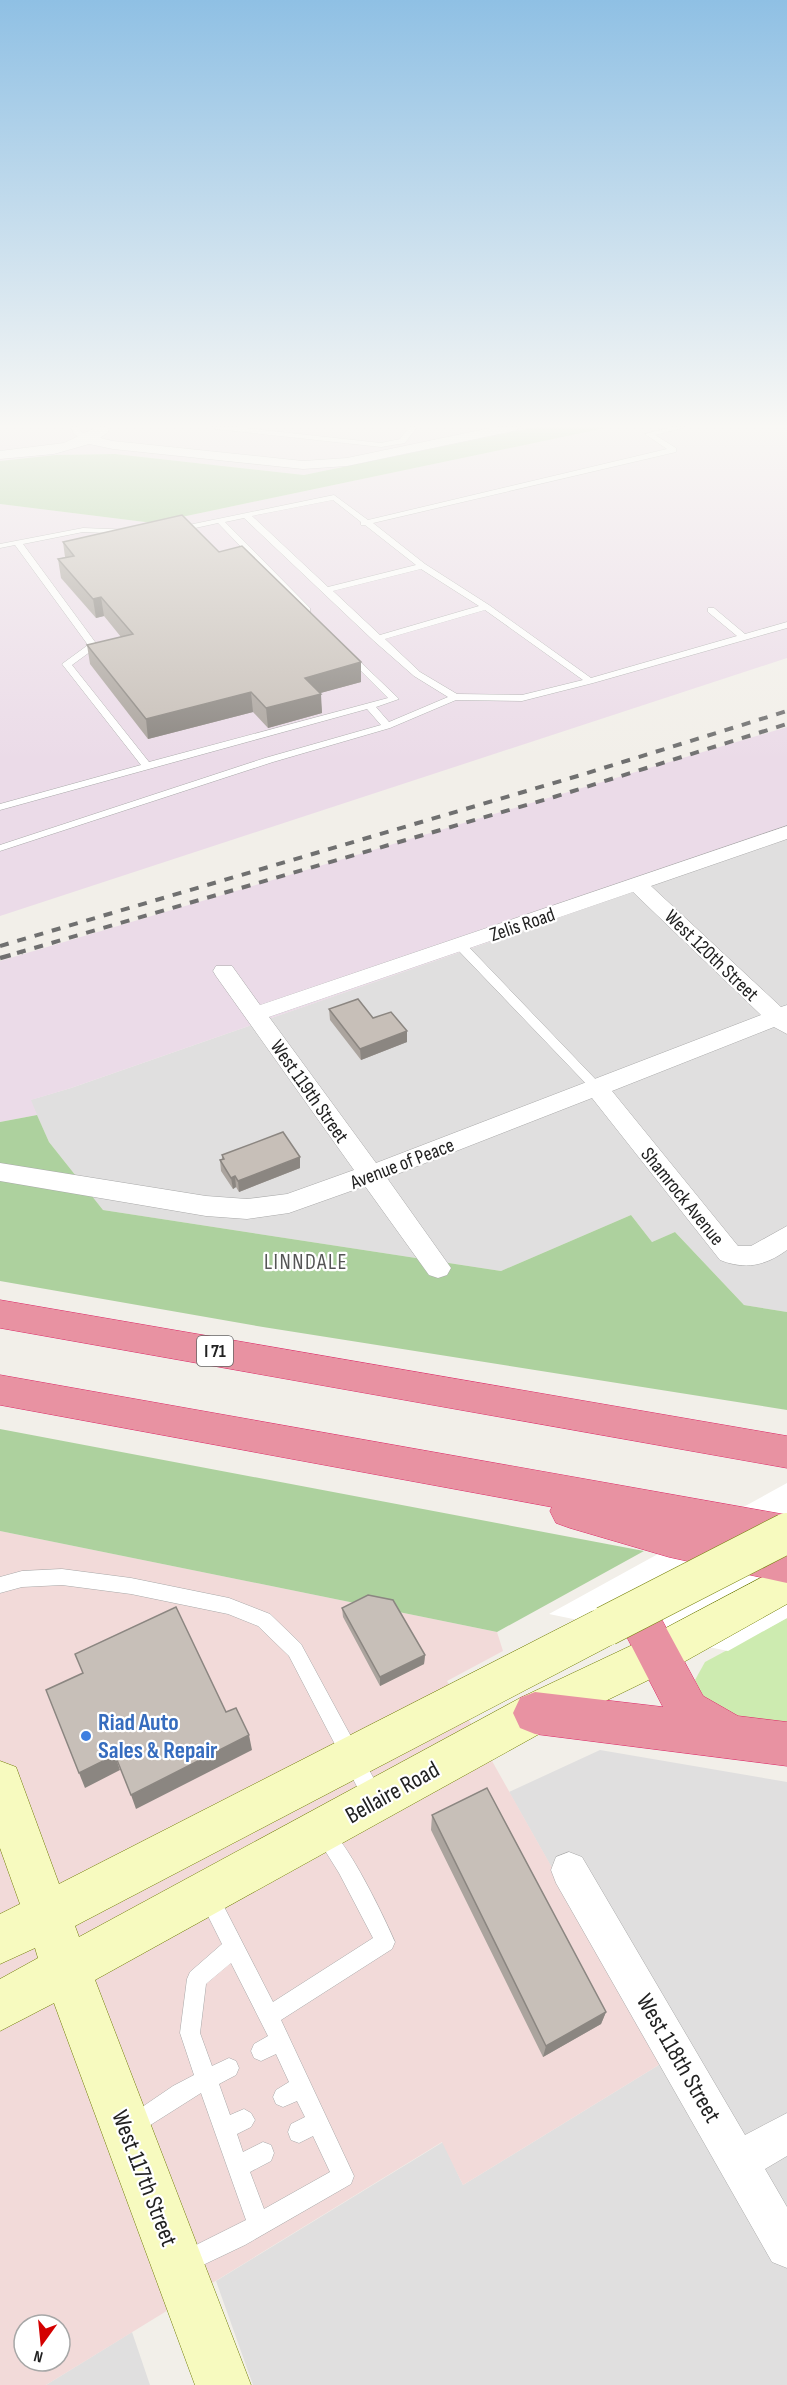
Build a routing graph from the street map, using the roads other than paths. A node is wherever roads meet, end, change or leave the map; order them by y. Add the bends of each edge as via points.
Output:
1 (37, 538) edge
2 (237, 538) edge
3 (271, 538) edge
4 (385, 538) edge
5 (17, 542) junction
6 (0, 546) edge
7 (422, 566) junction
8 (326, 590) junction
9 (486, 607) junction
10 (711, 610) dead end
11 (311, 614) edge
12 (787, 625) edge
13 (743, 637) junction
14 (377, 639) junction
15 (344, 648) edge
16 (590, 681) junction
17 (454, 697) junction
18 (369, 705) junction
19 (387, 726) junction
20 (147, 766) junction
21 (0, 807) edge
22 (787, 832) edge
23 (0, 848) edge
24 (637, 884) junction
25 (460, 945) junction
26 (224, 971) dead end
27 (256, 1014) junction
28 (784, 1019) edge
29 (597, 1088) junction
30 (0, 1172) edge
31 (370, 1175) junction
32 (787, 1236) edge
33 (438, 1268) dead end
34 (0, 1314) edge
35 (431, 1388) junction
36 (0, 1390) edge
37 (787, 1430) edge
38 (787, 1452) edge
39 (378, 1458) junction
40 (787, 1533) edge
41 (787, 1565) edge
42 (787, 1583) edge
43 (0, 1585) edge
44 (621, 1619) junction
45 (668, 1647) junction
46 (535, 1713) junction
47 (731, 1738) junction
48 (787, 1743) edge
49 (352, 1758) junction
50 (0, 1784) edge
51 (375, 1802) junction
52 (322, 1831) junction
53 (569, 1870) dead end
54 (207, 1894) junction
55 (47, 1916) junction
56 (0, 1940) edge
57 (233, 1948) junction
58 (67, 1971) junction
59 (0, 2006) edge
60 (269, 2016) junction
61 (281, 2040) junction
62 (261, 2051) dead end
63 (229, 2068) dead end
64 (206, 2080) junction
65 (303, 2086) junction
66 (283, 2097) dead end
67 (244, 2120) dead end
68 (318, 2122) junction
69 (126, 2129) junction
70 (224, 2129) junction
71 (299, 2132) dead end
72 (787, 2133) edge
73 (263, 2153) dead end
74 (740, 2161) junction
75 (238, 2167) junction
76 (258, 2224) junction
77 (787, 2247) edge
78 (178, 2266) junction
79 (223, 2385) edge

1 - 5 lane
2 - 11 lane
3 - 8 lane
4 - 7 lane
5 - 6 lane
5 - 20 lane via 93,646 67,663
7 - 8 lane
7 - 9 lane
8 - 14 lane
9 - 14 lane
9 - 16 lane
10 - 13 lane
12 - 13 lane
13 - 16 lane
14 - 17 lane via 417,674
15 - 18 lane via 394,699
16 - 17 lane via 522,698
17 - 19 lane
18 - 19 lane
18 - 20 lane
19 - 23 lane via 269,760
20 - 21 lane
22 - 24 street, Zelis Road
24 - 25 street, Zelis Road
24 - 28 street, West 120th Street
25 - 27 street, Zelis Road
25 - 29 lane
26 - 27 street, West 119th Street
27 - 31 street, West 119th Street
28 - 29 street, Avenue of Peace
29 - 31 street, Avenue of Peace
29 - 32 street, Shamrock Avenue via 729,1253 754,1257
30 - 31 street, Avenue of Peace via 231,1209 289,1203
31 - 33 street, West 119th Street
34 - 35 highway, I 71
35 - 37 highway
35 - 38 highway, I 71
36 - 39 highway
39 - 40 highway
39 - 41 highway via 669,1539
40 - 44 street, bridge
42 - 45 street, Bellaire Road
43 - 49 lane via 41,1577 84,1580 200,1599 264,1620 295,1650
44 - 45 highway
44 - 49 street
45 - 46 street, Bellaire Road
45 - 47 highway via 688,1711
46 - 47 highway
46 - 51 street, Bellaire Road
47 - 48 highway
49 - 51 lane
49 - 55 street
50 - 55 street, West 117th Street
51 - 52 street, Bellaire Road
52 - 54 street, Bellaire Road
52 - 60 lane via 385,1942
53 - 74 street, West 118th Street
54 - 57 lane
54 - 58 street, Bellaire Road
55 - 56 street
55 - 58 street, West 117th Street
57 - 60 lane
57 - 64 lane via 197,1978 190,2033
58 - 59 street, Bellaire Road
58 - 69 street, West 117th Street
60 - 61 lane
61 - 62 lane
61 - 65 lane
63 - 64 lane
64 - 69 lane
64 - 70 lane
65 - 66 lane
65 - 68 lane
67 - 70 lane
68 - 71 lane
68 - 76 lane via 343,2176
69 - 78 street, West 117th Street
70 - 75 lane
72 - 74 street
73 - 75 lane
74 - 77 street, West 118th Street
75 - 76 lane
76 - 78 lane
78 - 79 street, West 117th Street

